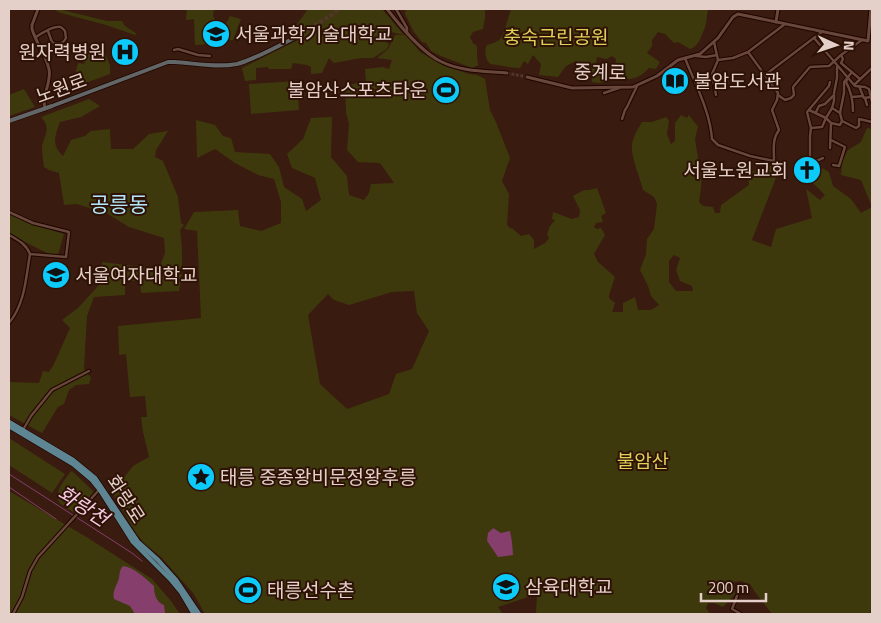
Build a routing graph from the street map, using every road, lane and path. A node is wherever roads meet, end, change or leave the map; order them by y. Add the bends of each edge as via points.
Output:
1 (38, 9) edge
2 (387, 9) edge
3 (396, 9) edge
4 (778, 9) edge
5 (871, 9) edge
6 (776, 22) junction
7 (785, 24) junction
8 (48, 31) junction
9 (823, 31) junction
10 (407, 32) junction
11 (36, 37) junction
12 (294, 38) tunnel mouth
13 (814, 38) junction
14 (863, 40) junction
15 (870, 41) edge
16 (714, 42) junction
17 (174, 50) dead end
18 (748, 52) junction
19 (717, 55) junction
20 (841, 55) junction
21 (210, 56) dead end
22 (696, 56) junction
23 (685, 58) junction
24 (718, 60) junction
25 (833, 61) junction
26 (837, 66) junction
27 (872, 68) edge
28 (852, 72) junction
29 (507, 73) tunnel mouth
30 (765, 75) junction
31 (527, 76) tunnel mouth
32 (847, 78) junction
33 (860, 79) junction
34 (830, 82) dead end
35 (637, 86) junction
36 (856, 86) junction
37 (619, 88) junction
38 (849, 88) junction
39 (604, 93) dead end
40 (716, 95) dead end
41 (778, 95) junction
42 (834, 95) junction
43 (871, 96) junction
44 (852, 97) junction
45 (864, 97) junction
46 (872, 102) edge
47 (868, 105) dead end
48 (832, 108) junction
49 (45, 109) junction
50 (809, 110) junction
51 (816, 112) junction
52 (853, 112) dead end
53 (840, 113) junction
54 (622, 118) dead end
55 (826, 118) junction
56 (9, 121) edge
57 (831, 122) junction
58 (842, 122) junction
59 (872, 122) edge
60 (811, 128) junction
61 (831, 140) junction
62 (830, 148) dead end
63 (823, 158) dead end
64 (832, 165) dead end
65 (814, 173) junction
66 (807, 180) dead end
67 (9, 212) edge
68 (9, 235) edge
69 (30, 254) junction
70 (9, 323) edge
71 (89, 371) dead end
72 (9, 422) edge
73 (9, 426) edge
74 (22, 432) junction
75 (101, 489) junction
76 (736, 596) dead end
77 (13, 614) edge
78 (194, 614) edge
79 (199, 614) edge
80 (741, 614) edge

1 - 11 street via 32,25
2 - 10 street
3 - 10 street
4 - 6 street
5 - 15 street, 중계로
6 - 7 street, 중계로
6 - 16 street, 중계로 via 738,14
7 - 9 street, 중계로
7 - 18 street
8 - 8 street via 55,44 66,38 62,27
8 - 11 street
9 - 13 street
9 - 14 street, 중계로
10 - 29 street via 418,45 443,63 470,70
11 - 49 street via 49,69 43,102
12 - 49 main road, 노원로 via 236,64 168,62
13 - 25 street
13 - 30 street
14 - 15 street, 중계로
14 - 20 street
16 - 19 street
16 - 22 street, 중계로
17 - 21 street
18 - 24 street
18 - 30 street
19 - 22 street, 중계로
19 - 24 street
20 - 25 street
20 - 28 street via 841,63
22 - 23 street, 중계로
23 - 35 street, 중계로
23 - 41 street via 705,109 712,139 718,145 774,161 774,143 779,130 772,110
24 - 40 street via 712,74
25 - 26 street
25 - 41 street via 829,66 810,68 793,87 791,98 785,100
26 - 32 street
26 - 42 street
27 - 33 street
28 - 32 street
28 - 33 street
30 - 41 street
31 - 37 street, 중계로 via 572,88
32 - 36 street
32 - 38 street
32 - 53 street
33 - 36 street
34 - 50 street
35 - 37 street, 중계로
35 - 54 street
36 - 38 street
36 - 43 street via 866,87
36 - 45 street
37 - 39 street
38 - 44 street
42 - 48 street
42 - 51 street
43 - 45 street
43 - 46 street
44 - 45 street
44 - 52 street
45 - 47 street
48 - 53 street
48 - 55 street
49 - 56 main road, 노원로
50 - 51 street
50 - 60 street
51 - 55 street
53 - 58 street
55 - 57 street
55 - 60 street via 822,127
57 - 58 street via 840,125
57 - 61 street
58 - 59 street via 856,128 859,119
60 - 65 street via 810,163
61 - 62 street
61 - 64 street via 845,147 839,166
63 - 65 street via 814,162
65 - 66 street
67 - 69 street via 33,223 69,232 66,257
68 - 69 street via 22,242
69 - 70 street via 23,296
71 - 74 street via 52,390
72 - 74 main road, 화랑로
73 - 74 main road, 화랑로
74 - 75 main road, 화랑로 via 73,464
75 - 77 street via 38,557
75 - 78 main road, 화랑로 via 132,542 172,580
75 - 79 main road, 화랑로 via 138,542 176,580
76 - 80 street via 732,609

